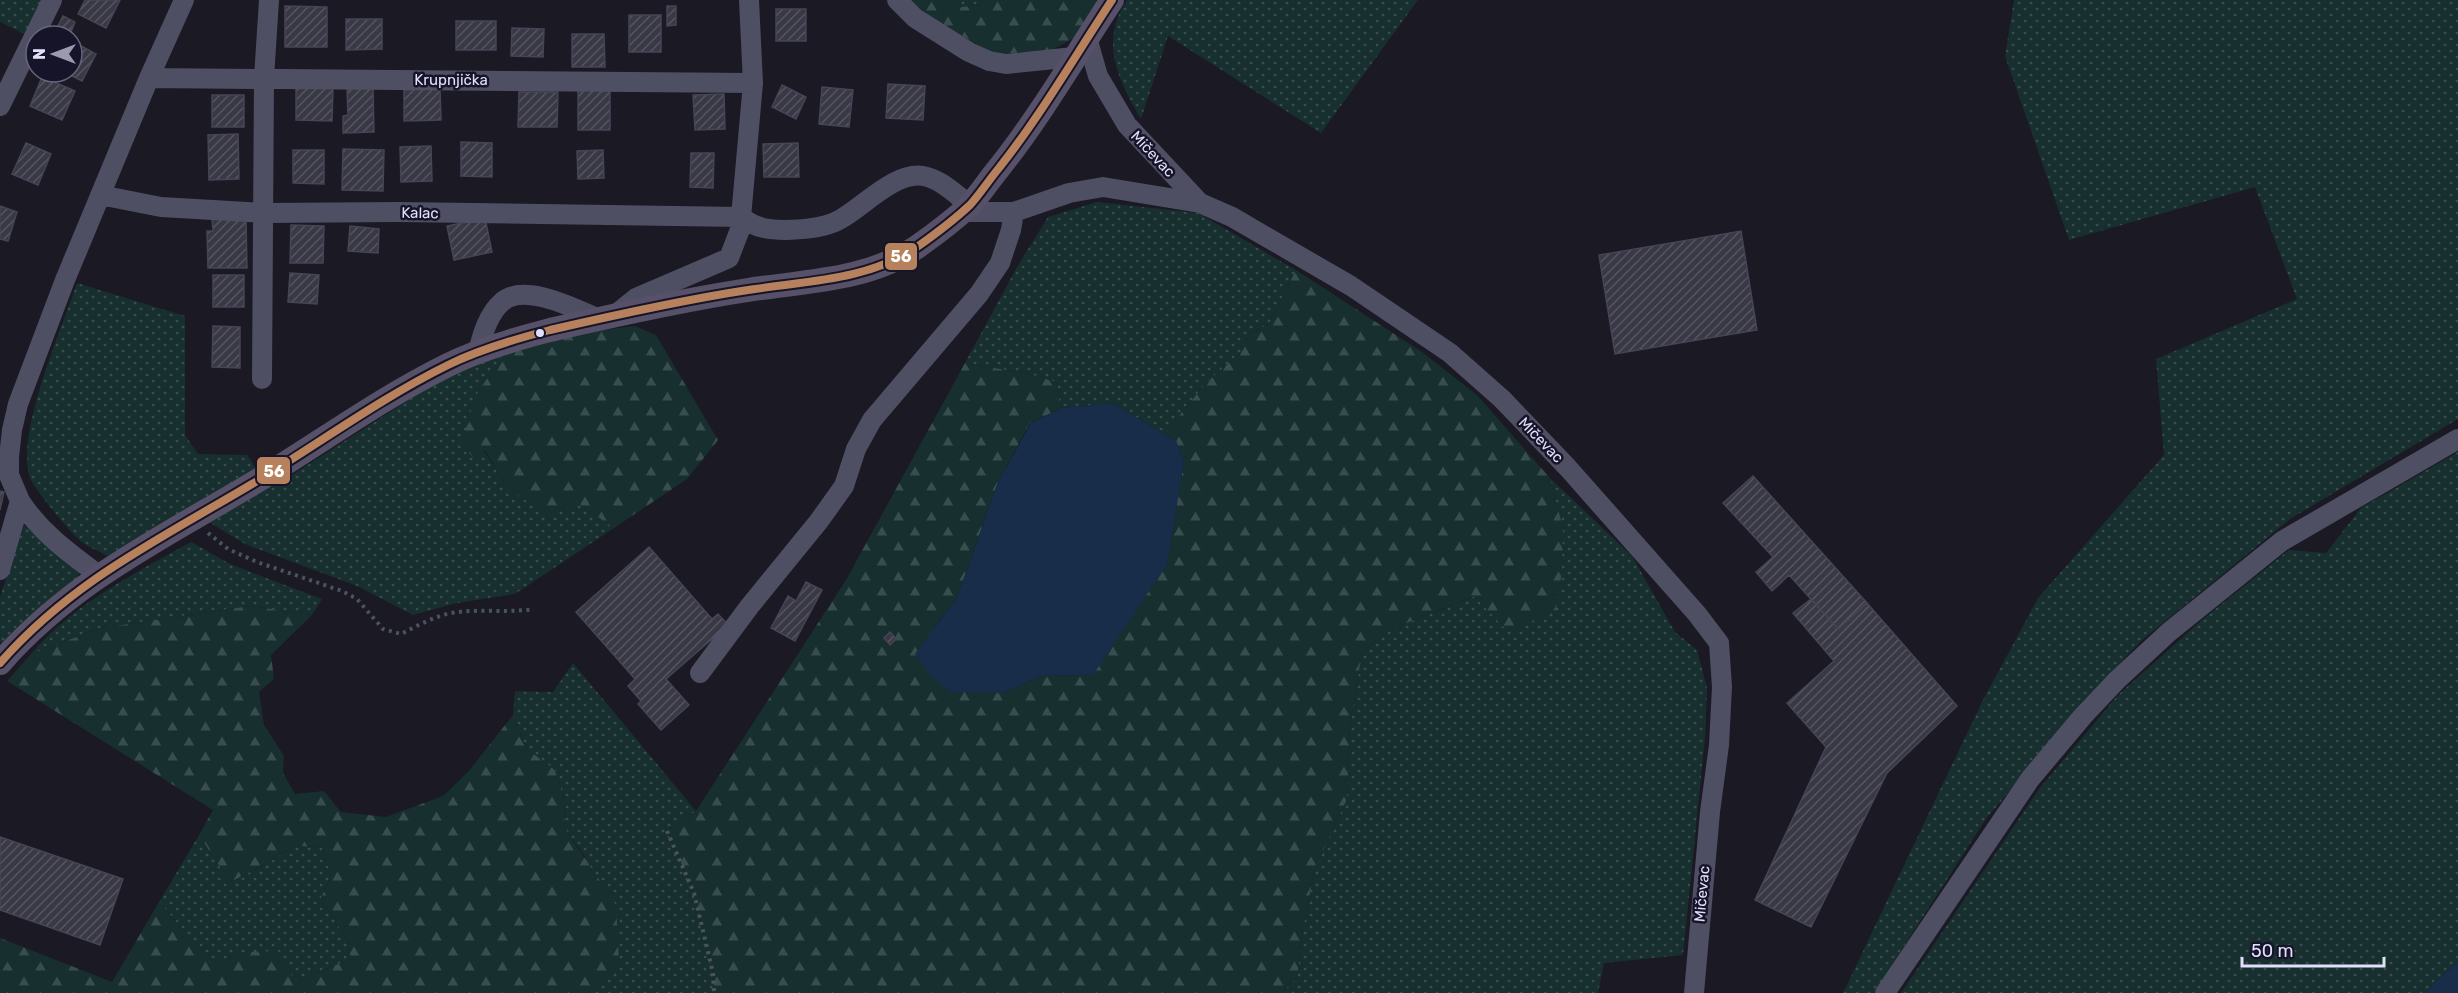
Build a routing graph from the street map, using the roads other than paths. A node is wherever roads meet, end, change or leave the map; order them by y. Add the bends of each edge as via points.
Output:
1 (52, 0) edge
2 (184, 0) edge
3 (269, 0) edge
4 (749, 0) edge
5 (897, 0) edge
6 (1112, 0) edge
7 (1080, 47) junction
8 (149, 78) junction
9 (264, 78) junction
10 (753, 83) junction
11 (0, 106) edge
12 (100, 195) junction
13 (1200, 203) junction
14 (965, 208) junction
15 (1014, 212) junction
16 (265, 213) junction
17 (742, 218) junction
18 (606, 318) junction
19 (478, 352) junction
20 (262, 379) dead end
21 (2458, 439) edge
22 (20, 501) junction
23 (1, 562) edge
24 (100, 576) junction
25 (0, 663) edge
26 (700, 673) dead end
27 (1695, 988) edge
28 (1885, 993) edge

1 - 11 street
2 - 8 street
3 - 9 street
4 - 10 street
5 - 7 street via 915,18 989,61 1006,64
6 - 7 main road
7 - 13 street, Mičevac via 1126,125
7 - 14 main road via 1018,143
8 - 9 street, Krupnjička
8 - 12 street
9 - 10 street, Krupnjička
9 - 16 street
10 - 17 street
12 - 16 street, Kalac via 161,207
12 - 22 street via 18,404 9,475
13 - 15 street via 1103,187 1069,193
13 - 27 street, Mičevac via 1232,217 1351,286 1450,353 1502,399 1568,468 1719,643 1719,745
14 - 15 street
14 - 17 street, Kalac via 936,180 921,175 896,181 837,222 775,230
14 - 18 main road via 915,248 860,272 818,283 749,290
15 - 26 street via 1000,263 979,294 872,420 838,495
16 - 17 street, Kalac
16 - 20 street
17 - 18 street via 729,258 636,298
18 - 19 main road via 545,331
18 - 19 street via 557,301 515,296 503,300 491,314
19 - 24 main road via 408,386 253,484 152,540
21 - 28 street via 2282,541 2169,632 2117,680 2030,779
22 - 23 street
22 - 24 street via 57,544
24 - 25 main road via 74,592

